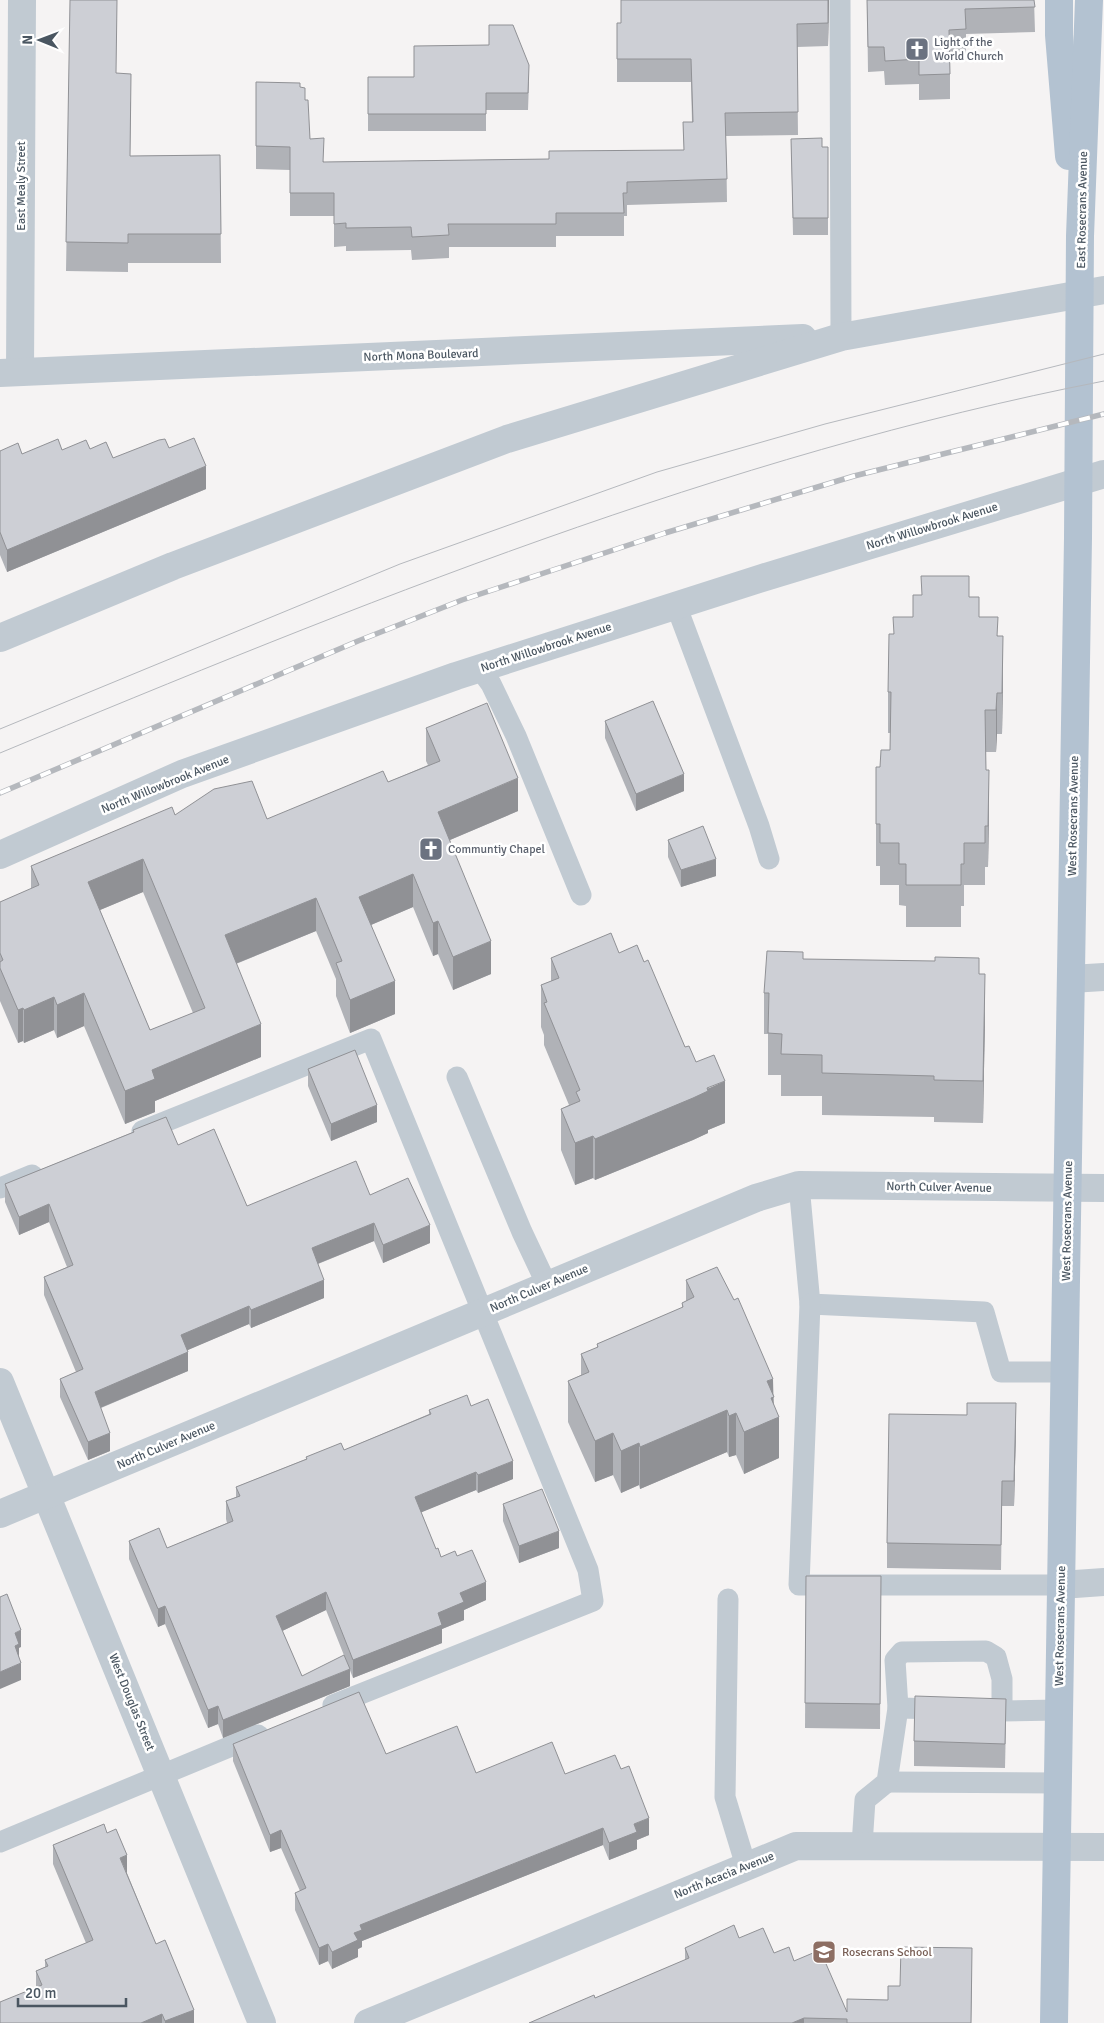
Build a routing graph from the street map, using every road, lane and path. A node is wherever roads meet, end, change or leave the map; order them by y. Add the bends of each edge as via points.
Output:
1 (22, 0) edge
2 (840, 0) edge
3 (1059, 0) edge
4 (1089, 0) edge
5 (1080, 236) junction
6 (1092, 293) edge
7 (841, 336) junction
8 (10, 373) edge
9 (1080, 420) joint
10 (1091, 478) edge
11 (676, 606) junction
12 (0, 638) edge
13 (480, 669) junction
14 (0, 855) edge
15 (769, 860) dead end
16 (581, 895) dead end
17 (1104, 977) edge
18 (1071, 978) junction
19 (458, 1077) dead end
20 (120, 1140) edge
21 (46, 1170) edge
22 (799, 1185) junction
23 (0, 1188) edge
24 (1068, 1188) junction
25 (1104, 1188) edge
26 (547, 1285) junction
27 (810, 1304) junction
28 (482, 1312) junction
29 (1064, 1372) junction
30 (0, 1382) edge
31 (47, 1494) junction
32 (0, 1514) edge
33 (1104, 1582) edge
34 (1061, 1584) junction
35 (728, 1599) dead end
36 (898, 1708) junction
37 (1059, 1710) junction
38 (1002, 1711) junction
39 (317, 1712) edge
40 (280, 1726) edge
41 (161, 1774) junction
42 (887, 1782) junction
43 (1058, 1783) junction
44 (0, 1842) edge
45 (862, 1845) junction
46 (1057, 1846) junction
47 (1104, 1847) edge
48 (746, 1866) junction
49 (262, 2023) edge
50 (368, 2023) edge
51 (1054, 2023) edge

1 - 8 street, East Mealy Street
2 - 7 lane
3 - 5 main road via 1067,144
4 - 5 main road, East Rosecrans Avenue
5 - 6 main road, East Rosecrans Avenue
6 - 7 street
6 - 9 main road, East Rosecrans Avenue
7 - 8 street, North Mona Boulevard
7 - 12 street via 507,439 173,566
9 - 10 main road, West Rosecrans Avenue
10 - 11 street, North Willowbrook Avenue
10 - 18 main road, West Rosecrans Avenue
11 - 13 street, North Willowbrook Avenue
11 - 15 lane
13 - 14 street, North Willowbrook Avenue via 182,774
13 - 16 lane via 516,736
17 - 18 street
18 - 24 main road, West Rosecrans Avenue
19 - 26 lane
20 - 28 lane via 370,1039
21 - 23 lane
22 - 24 street, North Culver Avenue
22 - 26 street, North Culver Avenue via 756,1198
22 - 27 lane
24 - 25 street, North Culver Avenue
24 - 29 main road, West Rosecrans Avenue
26 - 28 street, North Culver Avenue
27 - 29 lane via 984,1312 1001,1372
27 - 34 lane via 799,1585
28 - 31 street, North Culver Avenue
28 - 39 lane via 588,1570 592,1601
29 - 34 main road, West Rosecrans Avenue
30 - 31 street, West Douglas Street
31 - 32 street, North Culver Avenue
31 - 41 street, West Douglas Street
33 - 34 street
34 - 37 main road, West Rosecrans Avenue
35 - 48 lane via 725,1797
36 - 38 lane
36 - 38 lane via 895,1660 902,1652 986,1651 996,1657 1002,1679
36 - 42 lane
37 - 38 lane
37 - 43 main road, West Rosecrans Avenue
40 - 41 lane
41 - 44 lane
41 - 49 street, West Douglas Street
42 - 43 lane
42 - 45 lane via 865,1800
43 - 46 main road, West Rosecrans Avenue
45 - 46 street, North Acacia Avenue
45 - 48 street, North Acacia Avenue via 796,1846
46 - 47 street, North Acacia Avenue
46 - 51 main road, West Rosecrans Avenue
48 - 50 street, North Acacia Avenue

